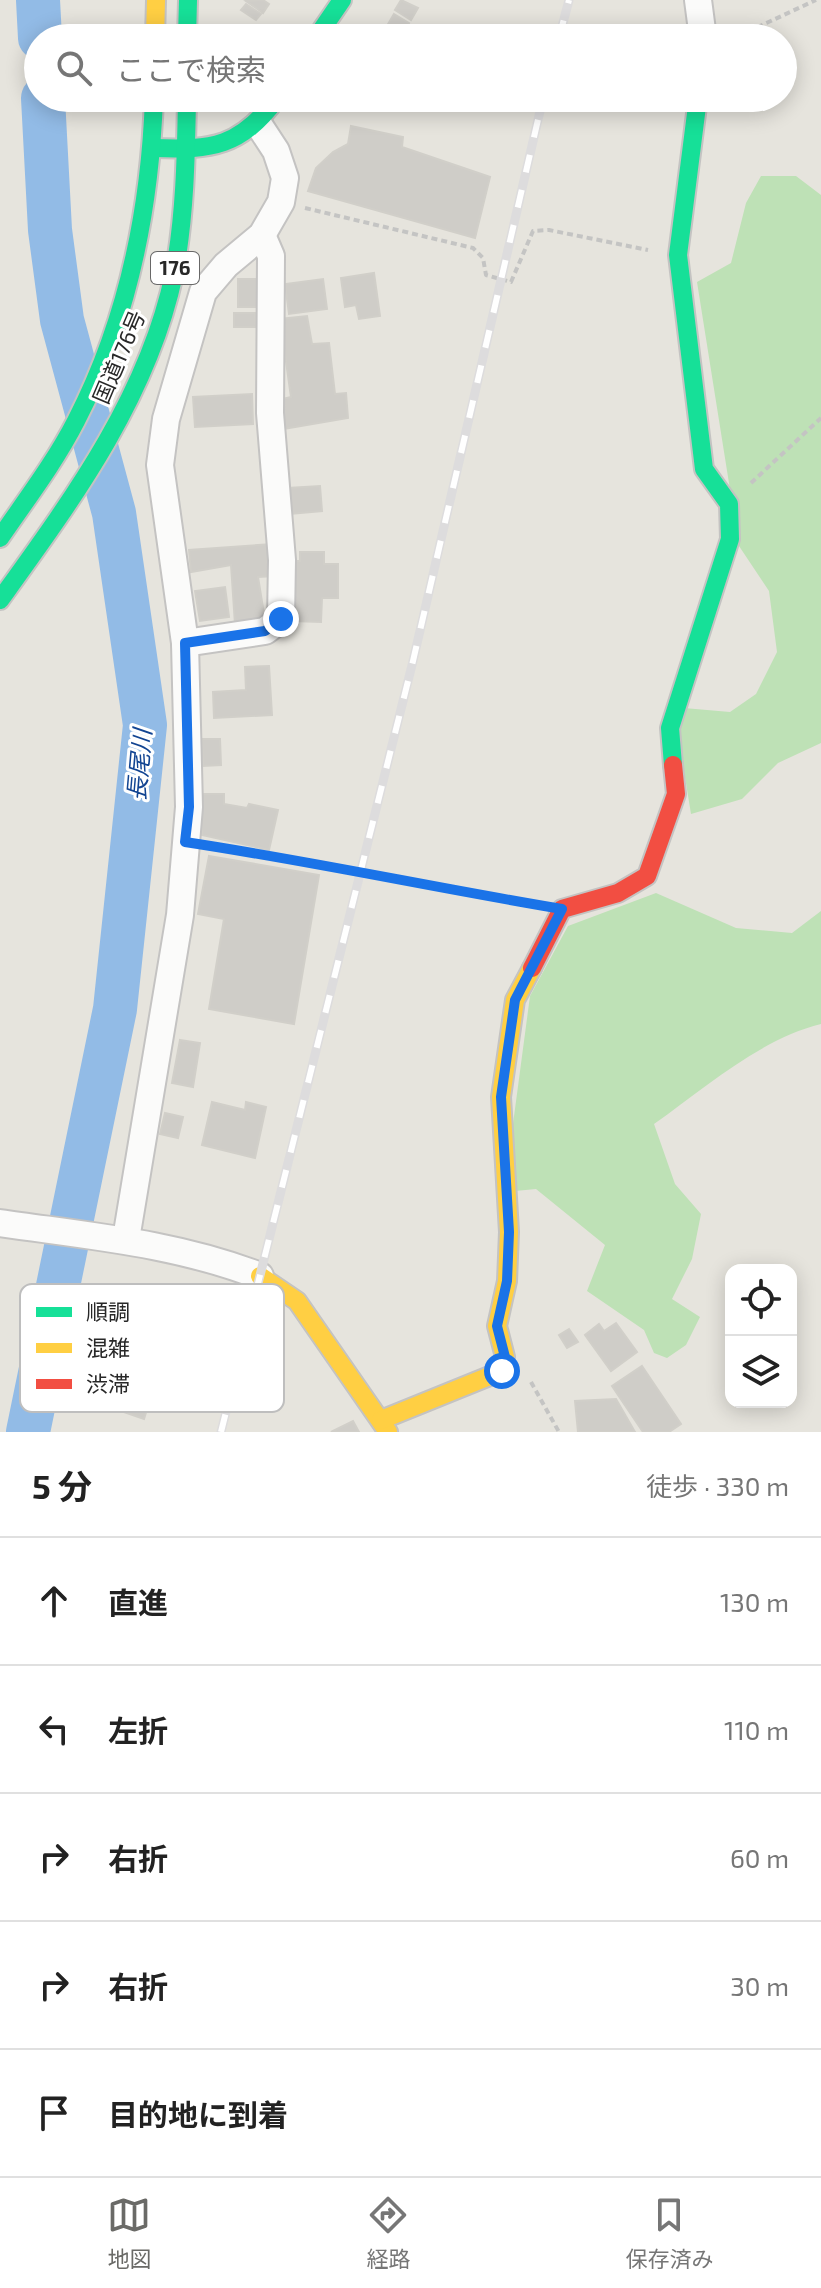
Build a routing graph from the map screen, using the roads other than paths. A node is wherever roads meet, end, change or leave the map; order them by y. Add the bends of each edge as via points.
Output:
1 (156, 0) edge
2 (188, 0) edge
3 (342, 0) edge
4 (698, 0) edge
5 (155, 24) edge
6 (187, 24) edge
7 (326, 24) edge
8 (701, 24) edge
9 (154, 112) edge
10 (187, 112) edge
11 (268, 112) edge
12 (696, 112) edge
13 (259, 125) junction
14 (154, 148) junction
15 (186, 149) junction
16 (262, 235) junction
17 (0, 538) edge
18 (0, 600) edge
19 (185, 643) junction
20 (0, 1223) edge
21 (126, 1239) junction
22 (260, 1276) joint
23 (272, 1284) edge
24 (284, 1292) edge
25 (385, 1426) edge

1 - 5 main road
2 - 6 main road
3 - 7 main road
4 - 8 street
9 - 14 main road, 国道176号 / 176
10 - 15 main road, 国道176号 / 176
11 - 13 main road
12 - 25 main road via 678,255 704,469 729,504 730,539 670,728 676,794 647,876 618,893 562,909 515,1000 501,1097 509,1232 507,1281 497,1326 505,1357 502,1371
13 - 15 main road via 216,147
13 - 16 street via 285,178 281,202
14 - 15 main road
14 - 17 main road, 国道176号 / 176 via 126,299 77,419
15 - 18 main road, 国道176号 / 176 via 179,246 156,341 70,502
16 - 19 street via 203,292 166,419 160,465
16 - 19 street via 271,256 270,413 281,534 281,619 265,631
19 - 21 street via 189,807 180,915
20 - 21 street
21 - 22 street via 216,1259
22 - 23 main road
24 - 25 main road via 297,1301

